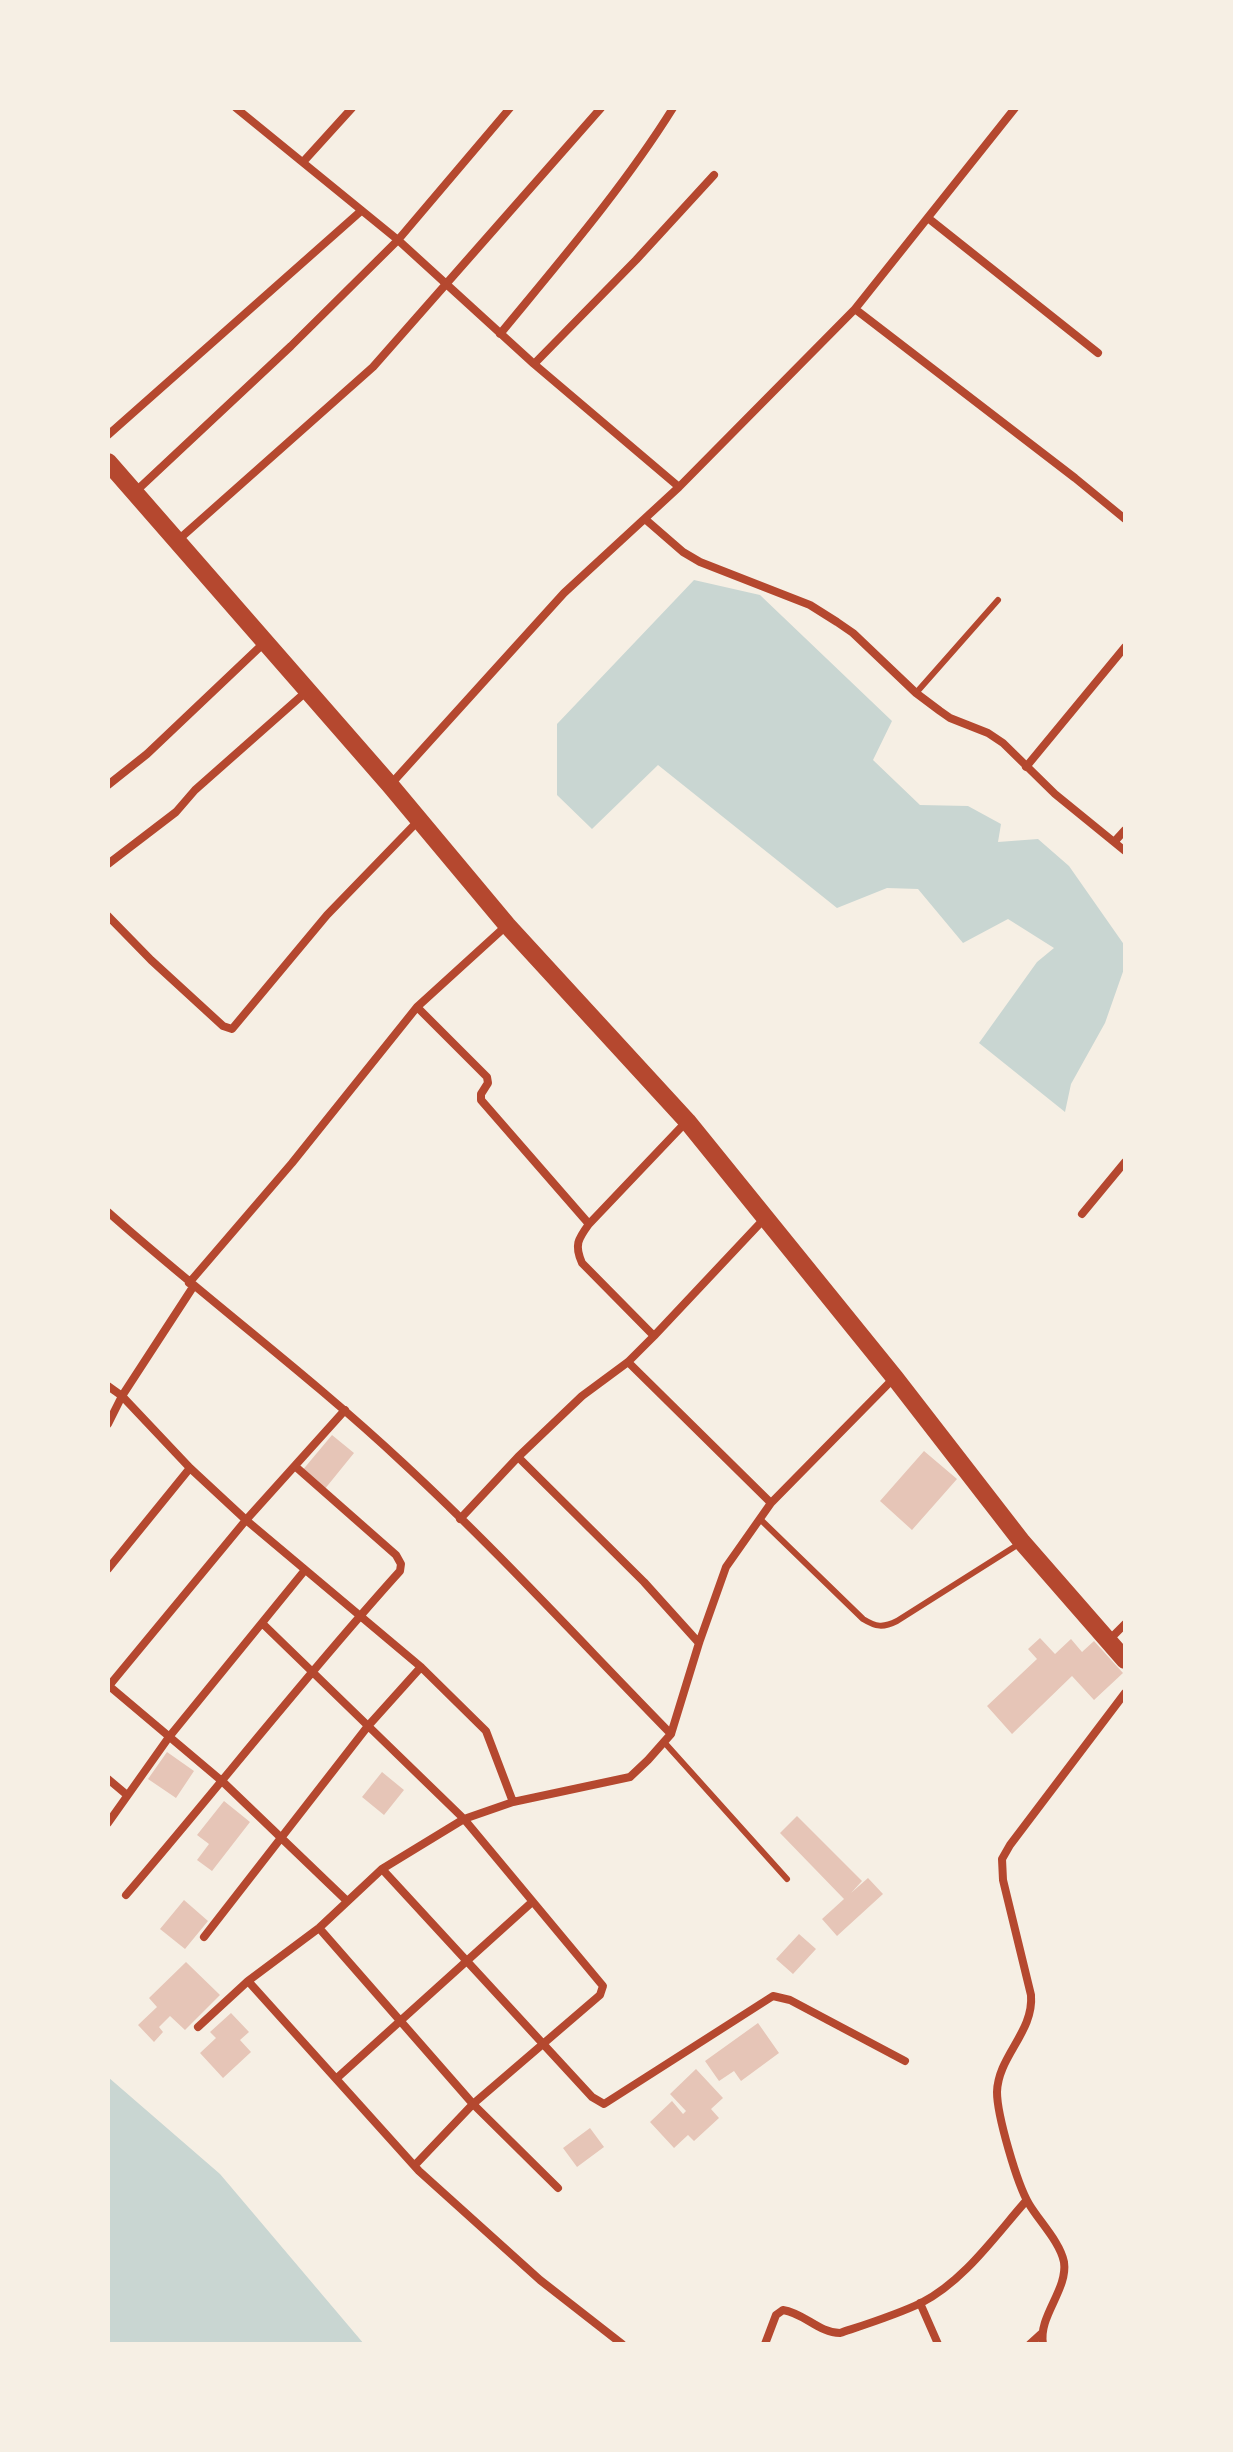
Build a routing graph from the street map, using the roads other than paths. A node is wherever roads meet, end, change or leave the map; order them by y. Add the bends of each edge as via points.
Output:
1 (236, 108) edge
2 (352, 108) edge
3 (510, 108) edge
4 (601, 108) edge
5 (673, 108) edge
6 (1015, 108) edge
7 (303, 162) junction
8 (714, 175) dead end
9 (361, 211) junction
10 (928, 218) junction
11 (398, 240) junction
12 (447, 283) junction
13 (855, 309) junction
14 (500, 334) junction
15 (1098, 353) dead end
16 (534, 364) junction
17 (108, 435) edge
18 (108, 462) edge
19 (679, 487) junction
20 (134, 493) junction
21 (645, 519) junction
22 (1125, 519) edge
23 (177, 541) junction
24 (998, 600) dead end
25 (265, 642) junction
26 (1125, 647) edge
27 (308, 690) junction
28 (916, 693) junction
29 (1026, 767) junction
30 (108, 785) edge
31 (390, 785) junction
32 (419, 820) junction
33 (1125, 830) edge
34 (1115, 841) junction
35 (1125, 851) edge
36 (108, 864) edge
37 (108, 916) edge
38 (507, 925) junction
39 (417, 1007) junction
40 (687, 1121) junction
41 (1125, 1162) edge
42 (108, 1212) edge
43 (1082, 1214) dead end
44 (766, 1218) junction
45 (589, 1224) junction
46 (191, 1285) junction
47 (654, 1336) junction
48 (628, 1362) junction
49 (895, 1378) junction
50 (108, 1386) edge
51 (122, 1396) junction
52 (345, 1410) junction
53 (108, 1424) edge
54 (518, 1457) junction
55 (296, 1467) junction
56 (190, 1468) junction
57 (771, 1503) junction
58 (460, 1519) junction
59 (760, 1519) junction
60 (246, 1520) junction
61 (1022, 1542) junction
62 (108, 1569) edge
63 (305, 1570) junction
64 (360, 1616) junction
65 (263, 1624) junction
66 (1125, 1624) edge
67 (1108, 1641) junction
68 (699, 1643) junction
69 (1125, 1660) edge
70 (421, 1667) junction
71 (312, 1672) junction
72 (108, 1686) edge
73 (1125, 1693) edge
74 (368, 1726) junction
75 (671, 1734) junction
76 (169, 1737) junction
77 (664, 1742) junction
78 (108, 1779) edge
79 (223, 1782) junction
80 (127, 1795) junction
81 (513, 1802) junction
82 (464, 1819) junction
83 (108, 1823) edge
84 (283, 1837) junction
85 (382, 1869) junction
86 (787, 1879) dead end
87 (126, 1895) dead end
88 (347, 1901) junction
89 (531, 1903) junction
90 (319, 1928) junction
91 (204, 1937) dead end
92 (466, 1961) junction
93 (248, 1981) junction
94 (400, 2021) junction
95 (198, 2027) dead end
96 (543, 2043) junction
97 (905, 2061) dead end
98 (337, 2078) junction
99 (473, 2104) junction
100 (415, 2165) junction
101 (558, 2188) dead end
102 (1026, 2201) junction
103 (920, 2303) junction
104 (1041, 2334) junction
105 (622, 2344) edge
106 (765, 2344) edge
107 (938, 2344) edge
108 (1030, 2344) edge
109 (1043, 2344) edge

1 - 7 street
2 - 7 street
3 - 11 street
4 - 12 street
5 - 14 street via 577,241
6 - 10 street
7 - 9 street
8 - 16 street
9 - 11 street
9 - 17 street
10 - 13 street
10 - 15 street
11 - 12 street
11 - 20 street
12 - 14 street
12 - 23 street via 373,367
13 - 19 street
13 - 22 street
14 - 16 street
16 - 19 street
18 - 20 main road
19 - 21 street
20 - 23 main road
21 - 28 street via 700,562 810,605 837,622
21 - 31 street via 564,593
23 - 25 main road
24 - 28 lane
25 - 27 main road
25 - 30 street
26 - 29 street
27 - 31 main road
27 - 36 street via 176,812
28 - 29 street via 950,718 995,737
29 - 34 street
31 - 32 main road
32 - 37 street via 327,915 232,1029
32 - 38 main road
33 - 34 street
34 - 35 street
38 - 39 street
38 - 40 main road
39 - 45 street via 487,1077 481,1100
39 - 46 street
40 - 44 main road
40 - 45 street
41 - 43 street
42 - 46 street
44 - 47 street
44 - 49 main road
45 - 47 street via 576,1242 582,1263
46 - 51 street
46 - 52 street
47 - 48 street
48 - 54 street via 582,1396
48 - 57 street
49 - 57 street
49 - 61 main road
50 - 51 street
51 - 53 street
51 - 56 street
52 - 55 street
52 - 58 street
54 - 58 street
54 - 68 street
55 - 60 street
55 - 64 street via 401,1564
56 - 60 street
56 - 62 street
57 - 59 street
58 - 75 street
59 - 61 lane via 863,1619 885,1627
59 - 68 street via 726,1567
60 - 63 street
60 - 72 street
61 - 67 main road
63 - 64 street
63 - 65 street
64 - 70 street
64 - 71 street
65 - 71 street
65 - 76 street
66 - 67 street
67 - 69 main road
68 - 75 street
70 - 74 street
70 - 81 street via 486,1731
71 - 74 street
71 - 79 street
72 - 76 street
73 - 102 street via 1002,1859 1032,2010 1004,2065 997,2105
74 - 82 street
74 - 84 street
75 - 77 street
76 - 79 street
76 - 80 street
77 - 81 street via 630,1777
77 - 86 lane
78 - 80 street
79 - 84 street
79 - 87 street
80 - 83 street
81 - 82 street
82 - 85 street
82 - 89 street
84 - 88 street
84 - 91 street
85 - 88 street
85 - 92 street
88 - 90 street
89 - 92 street
89 - 96 street via 603,1986 600,1995
90 - 93 street
90 - 94 street
92 - 94 street
92 - 96 street
93 - 95 street
93 - 98 street
94 - 98 street
94 - 99 street
96 - 97 street via 604,2104 773,1996
96 - 99 street
98 - 100 street
99 - 100 street
99 - 101 street
100 - 105 street via 540,2280
102 - 103 street via 967,2268
102 - 104 street via 1064,2266
103 - 106 street via 840,2333 783,2310
103 - 107 street
104 - 108 street
104 - 109 street

